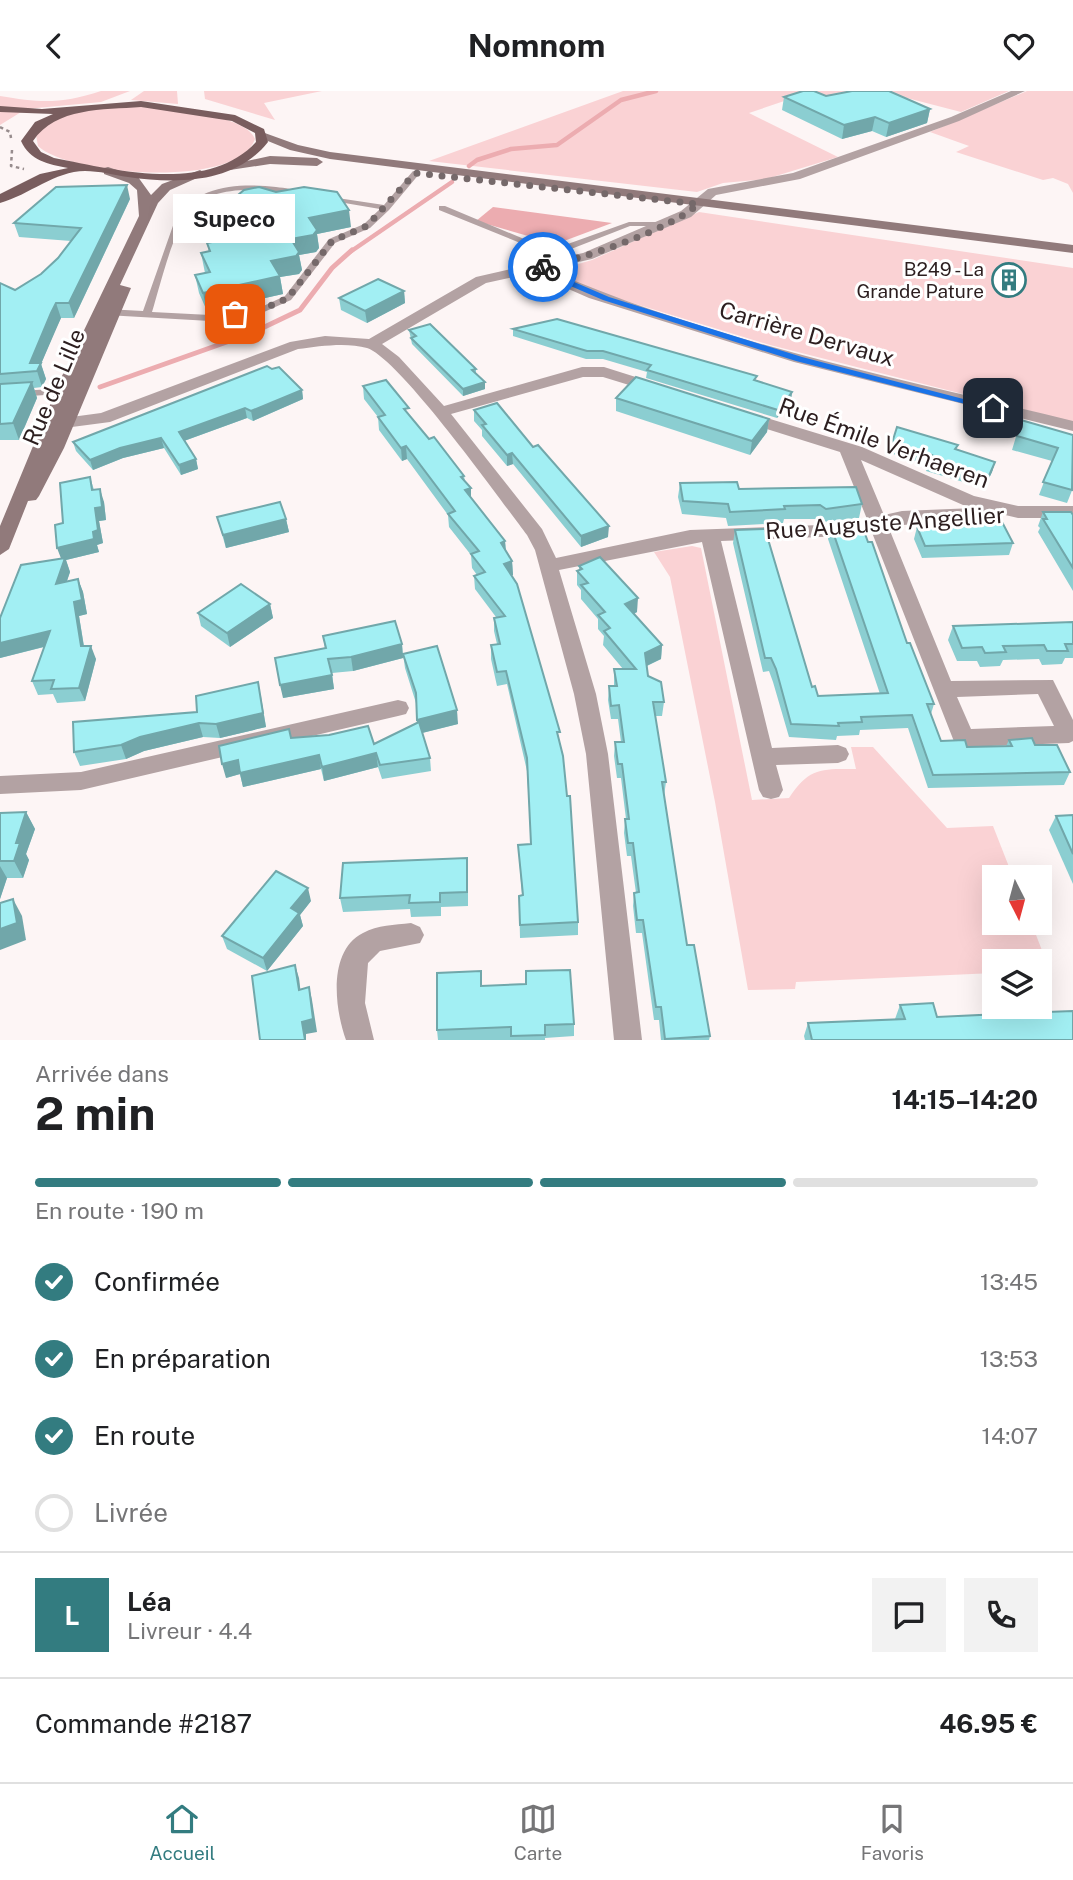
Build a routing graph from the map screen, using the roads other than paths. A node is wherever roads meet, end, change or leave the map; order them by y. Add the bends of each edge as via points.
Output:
1 (136, 91) edge
2 (1020, 91) edge
3 (185, 98) dead end
4 (108, 104) junction
5 (76, 109) junction
6 (0, 111) edge
7 (198, 111) junction
8 (33, 129) junction
9 (262, 135) junction
10 (35, 154) junction
11 (230, 166) junction
12 (89, 168) junction
13 (108, 171) junction
14 (415, 173) junction
15 (200, 174) junction
16 (0, 197) edge
17 (656, 199) junction
18 (698, 204) junction
19 (386, 208) junction
20 (442, 208) dead end
21 (145, 216) junction
22 (665, 224) junction
23 (1073, 249) edge
24 (535, 269) junction
25 (106, 312) junction
26 (146, 315) junction
27 (372, 344) junction
28 (71, 391) junction
29 (673, 393) edge
30 (0, 395) edge
31 (724, 409) edge
32 (441, 412) junction
33 (57, 424) junction
34 (1073, 426) edge
35 (848, 449) junction
36 (1018, 512) junction
37 (1073, 512) edge
38 (878, 523) junction
39 (710, 534) junction
40 (0, 551) edge
41 (549, 566) junction
42 (943, 689) junction
43 (398, 708) dead end
44 (1071, 738) edge
45 (838, 754) dead end
46 (763, 757) junction
47 (0, 785) edge
48 (771, 790) dead end
49 (411, 935) dead end
50 (360, 1040) edge
51 (628, 1040) edge

1 - 4 main road
2 - 18 street via 796,176 712,192
3 - 7 main road
4 - 5 main road
4 - 7 main road
5 - 6 main road
5 - 8 main road
6 - 8 main road via 26,121
7 - 9 main road via 242,120
8 - 10 main road via 27,141
9 - 11 main road via 256,151
9 - 17 main road via 279,143 356,158
10 - 12 main road
10 - 16 main road via 31,173
11 - 14 main road via 284,159
11 - 15 main road
12 - 13 main road
12 - 16 main road via 53,174
13 - 15 main road via 159,177
13 - 21 main road via 132,179 144,189
14 - 17 main road
14 - 19 lane
15 - 21 main road, Rue de Lille via 163,189
17 - 18 main road
18 - 22 street
18 - 23 main road
19 - 26 lane via 367,226 332,241 288,298 261,310 210,318
19 - 26 lane via 245,188 198,200 183,213
20 - 22 lane via 536,246 566,248 629,224
21 - 25 main road, Rue de Lille
22 - 24 street via 586,256
24 - 27 street via 474,283
24 - 34 street, Carrière Dervaux via 594,295 799,359
25 - 26 lane
25 - 28 main road, Rue de Lille
27 - 32 street via 394,360
27 - 33 street via 325,341 295,345 104,418
28 - 30 lane
28 - 33 main road, Rue de Lille
29 - 32 street via 588,371
31 - 35 street, Rue Émile Verhaeren
32 - 41 street via 535,533
33 - 40 main road, Rue de Lille
35 - 36 street, Rue Émile Verhaeren via 969,501
35 - 38 street
36 - 37 street, Rue Émile Verhaeren
36 - 38 street, Rue Auguste Angellier via 902,517
38 - 39 street, Rue Auguste Angellier via 845,530
38 - 42 street
39 - 41 street, Rue Auguste Angellier
39 - 46 street
41 - 51 street via 597,754
42 - 44 street via 1045,686
42 - 44 street via 962,738
43 - 47 street via 81,781
45 - 46 street
46 - 48 street
49 - 50 street via 366,944 357,955 351,992

